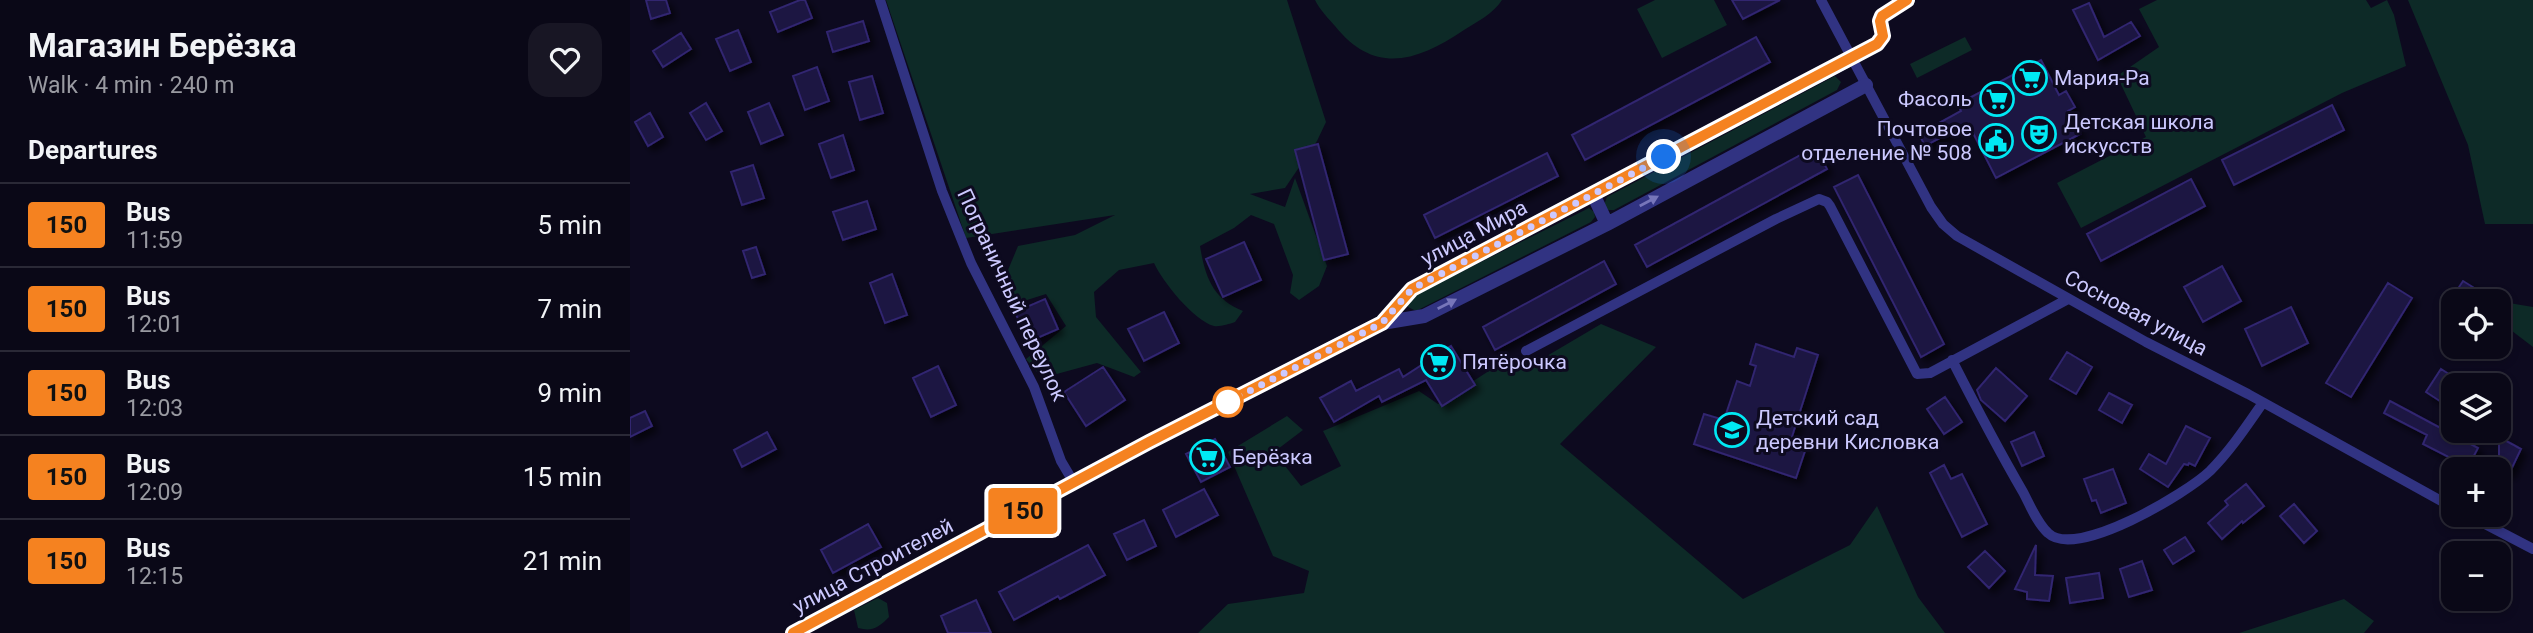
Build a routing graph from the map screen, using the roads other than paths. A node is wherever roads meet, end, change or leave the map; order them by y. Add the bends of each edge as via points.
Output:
1 (880, 0) edge
2 (1821, 0) edge
3 (1852, 58) junction
4 (1866, 85) junction
5 (1593, 194) junction
6 (1607, 224) junction
7 (2068, 299) junction
8 (1382, 323) junction
9 (1525, 351) dead end
10 (1952, 360) junction
11 (2262, 404) junction
12 (1073, 484) junction
13 (2441, 501) edge
14 (2491, 527) edge
15 (2533, 549) edge
16 (793, 633) edge

1 - 12 street, Пограничный переулок via 942,191 971,262 1034,387
2 - 3 street, Сосновая улица
3 - 4 street, Сосновая улица
3 - 5 street, улица Мира
6 -> 4 street
4 - 7 street, Сосновая улица via 1943,225
5 - 6 street
5 - 8 street, улица Мира via 1412,289
8 -> 6 street via 1424,316
7 - 10 street
7 - 11 street, Сосновая улица
8 - 12 street, улица Строителей
9 - 10 street via 1819,199 1830,206 1917,374 1930,373
10 - 11 street via 2034,512 2048,534 2062,540 2121,524 2176,497 2209,472
11 - 13 street, Сосновая улица
12 - 16 street, улица Строителей
14 - 15 street

